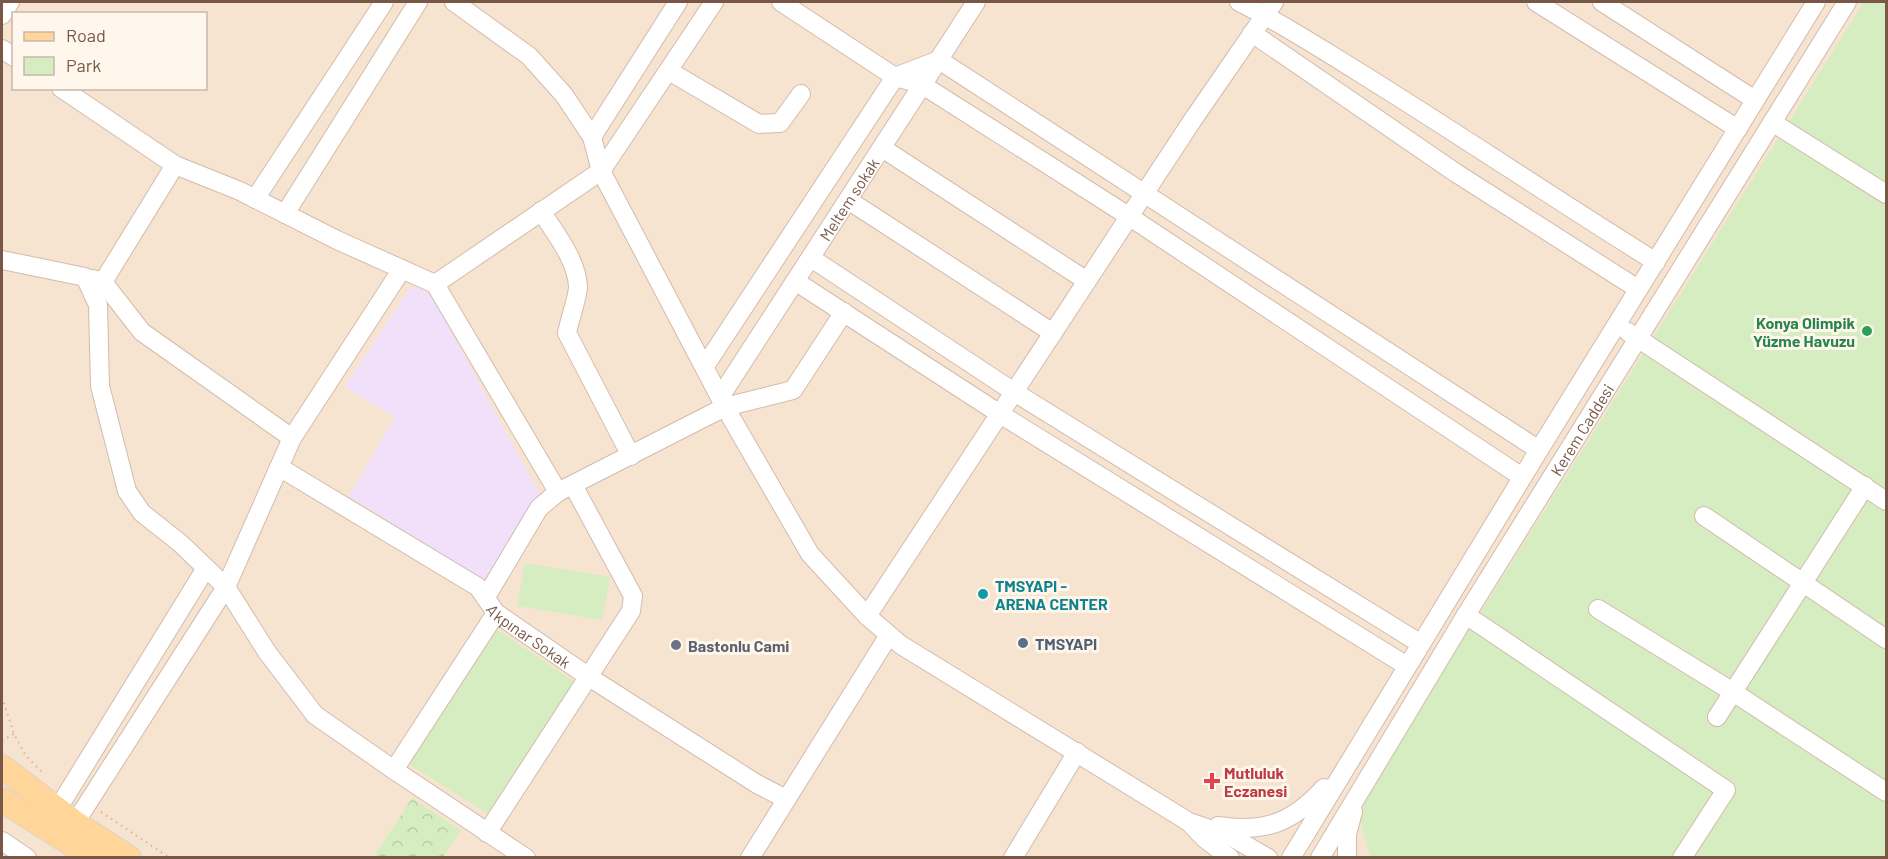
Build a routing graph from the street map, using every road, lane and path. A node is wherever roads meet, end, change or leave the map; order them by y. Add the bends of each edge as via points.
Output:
1 (10, 2) edge
2 (384, 2) edge
3 (418, 2) edge
4 (454, 2) edge
5 (678, 2) edge
6 (714, 2) edge
7 (781, 2) edge
8 (976, 2) edge
9 (1239, 2) edge
10 (1536, 2) edge
11 (1602, 2) edge
12 (1816, 2) edge
13 (1847, 2) edge
14 (1269, 8) edge
15 (2, 15) edge
16 (1252, 33) junction
17 (939, 60) junction
18 (669, 70) junction
19 (895, 77) junction
20 (921, 84) junction
21 (64, 90) edge
22 (801, 94) dead end
23 (1755, 100) junction
24 (1772, 122) junction
25 (1738, 129) junction
26 (592, 136) junction
27 (882, 148) junction
28 (175, 165) junction
29 (601, 171) junction
30 (1145, 193) junction
31 (1887, 194) edge
32 (255, 199) junction
33 (848, 200) junction
34 (541, 211) junction
35 (285, 214) junction
36 (1130, 217) junction
37 (811, 258) junction
38 (2, 260) edge
39 (1656, 262) junction
40 (402, 269) junction
41 (94, 280) junction
42 (795, 281) junction
43 (1087, 281) junction
44 (435, 284) junction
45 (1638, 289) junction
46 (844, 312) junction
47 (1617, 324) junction
48 (1053, 333) junction
49 (1638, 338) junction
50 (705, 366) junction
51 (1014, 392) junction
52 (723, 402) junction
53 (1000, 414) junction
54 (292, 438) junction
55 (1539, 450) junction
56 (631, 456) junction
57 (279, 467) junction
58 (1522, 477) junction
59 (1865, 486) junction
60 (566, 488) junction
61 (1887, 501) edge
62 (1704, 516) dead end
63 (206, 568) junction
64 (1803, 583) junction
65 (226, 587) junction
66 (491, 605) junction
67 (1598, 609) dead end
68 (1466, 615) junction
69 (867, 616) junction
70 (890, 635) junction
71 (1887, 639) edge
72 (1421, 644) junction
73 (1407, 666) junction
74 (589, 677) junction
75 (1733, 692) junction
76 (2, 697) edge
77 (1717, 717) dead end
78 (2, 741) edge
79 (1077, 752) junction
80 (1349, 761) junction
81 (2, 767) edge
82 (394, 770) junction
83 (1363, 784) junction
84 (1887, 792) edge
85 (786, 799) junction
86 (2, 800) edge
87 (66, 816) junction
88 (1189, 822) junction
89 (487, 833) junction
90 (2, 841) edge
91 (27, 858) edge
92 (94, 858) edge
93 (129, 858) edge
94 (526, 858) edge
95 (750, 858) edge
96 (1013, 858) edge
97 (1230, 858) edge
98 (1268, 858) edge
99 (1291, 858) edge
100 (1320, 858) edge
101 (1347, 858) edge
102 (1682, 858) edge

1 - 15 street
2 - 32 street
3 - 35 street
4 - 26 street via 529,56 564,95
5 - 26 street
6 - 18 street
7 - 19 street
8 - 17 street, Meltem sokak
9 - 14 street
10 - 25 street
11 - 23 street
12 - 23 street, Kerem Caddesi
13 - 24 street, Kerem Caddesi
14 - 16 street
14 - 39 street
16 - 30 street
16 - 45 street via 1456,173
17 - 19 street
17 - 20 street, Meltem sokak
17 - 30 street
18 - 22 street via 759,124 780,123
18 - 29 street
19 - 20 street
19 - 50 street, Meltem sokak
20 - 27 street, Meltem sokak
20 - 36 street
21 - 28 street
23 - 25 street, Kerem Caddesi
24 - 31 street
24 - 49 street, Kerem Caddesi
25 - 39 street, Kerem Caddesi
26 - 29 street
27 - 33 street, Meltem sokak
27 - 43 street
28 - 32 street
28 - 41 street
29 - 34 street
29 - 50 street
30 - 36 street
30 - 55 street
32 - 35 street
33 - 37 street, Meltem sokak
33 - 48 street
34 - 44 street
34 - 56 street via 567,253 576,277 578,289 567,333
35 - 40 street
36 - 43 street
36 - 58 street
37 - 42 street, Meltem sokak
37 - 51 street
38 - 41 street
39 - 45 street, Kerem Caddesi
40 - 44 street
40 - 54 street
41 - 54 street via 142,332
41 - 63 street via 100,386 127,491 142,513
42 - 46 street
42 - 52 street, Meltem sokak
43 - 48 street
44 - 60 street
45 - 47 street, Kerem Caddesi
46 - 52 street via 793,390
46 - 53 street
47 - 49 street
47 - 55 street, Kerem Caddesi
48 - 51 street
49 - 59 street
49 - 68 street, Kerem Caddesi
50 - 52 street
51 - 53 street
51 - 72 street
52 - 56 street
52 - 69 street via 810,554
53 - 69 street
53 - 73 street
54 - 57 street
55 - 58 street, Kerem Caddesi
56 - 60 street
57 - 65 street
57 - 66 street, Akpınar Sokak via 478,586
58 - 72 street, Kerem Caddesi
59 - 61 street
59 - 64 street
60 - 66 street via 539,508
60 - 74 street via 633,596 631,611
62 - 64 street
63 - 65 street
63 - 87 street
64 - 71 street
64 - 75 street
65 - 82 street via 267,652 315,715
65 - 87 street
66 - 74 street, Akpınar Sokak
66 - 82 street
67 - 75 street
68 - 83 street, Kerem Caddesi
68 - 102 street via 1726,790
69 - 70 street
70 - 79 street
70 - 85 street
72 - 73 street, Kerem Caddesi
73 - 80 street, Kerem Caddesi
74 - 85 street, Akpınar Sokak
74 - 89 street
75 - 77 street
75 - 84 street
76 - 78 path via 14,734
79 - 88 street
79 - 96 street
80 - 88 street via 1309,804 1290,818 1245,828
80 - 99 street, Kerem Caddesi
81 - 87 main road
82 - 89 street
83 - 100 street, Kerem Caddesi
83 - 101 street via 1347,834
85 - 95 street
86 - 92 main road
87 - 93 main road
88 - 97 street
88 - 98 street via 1230,836
89 - 94 street
90 - 91 street

